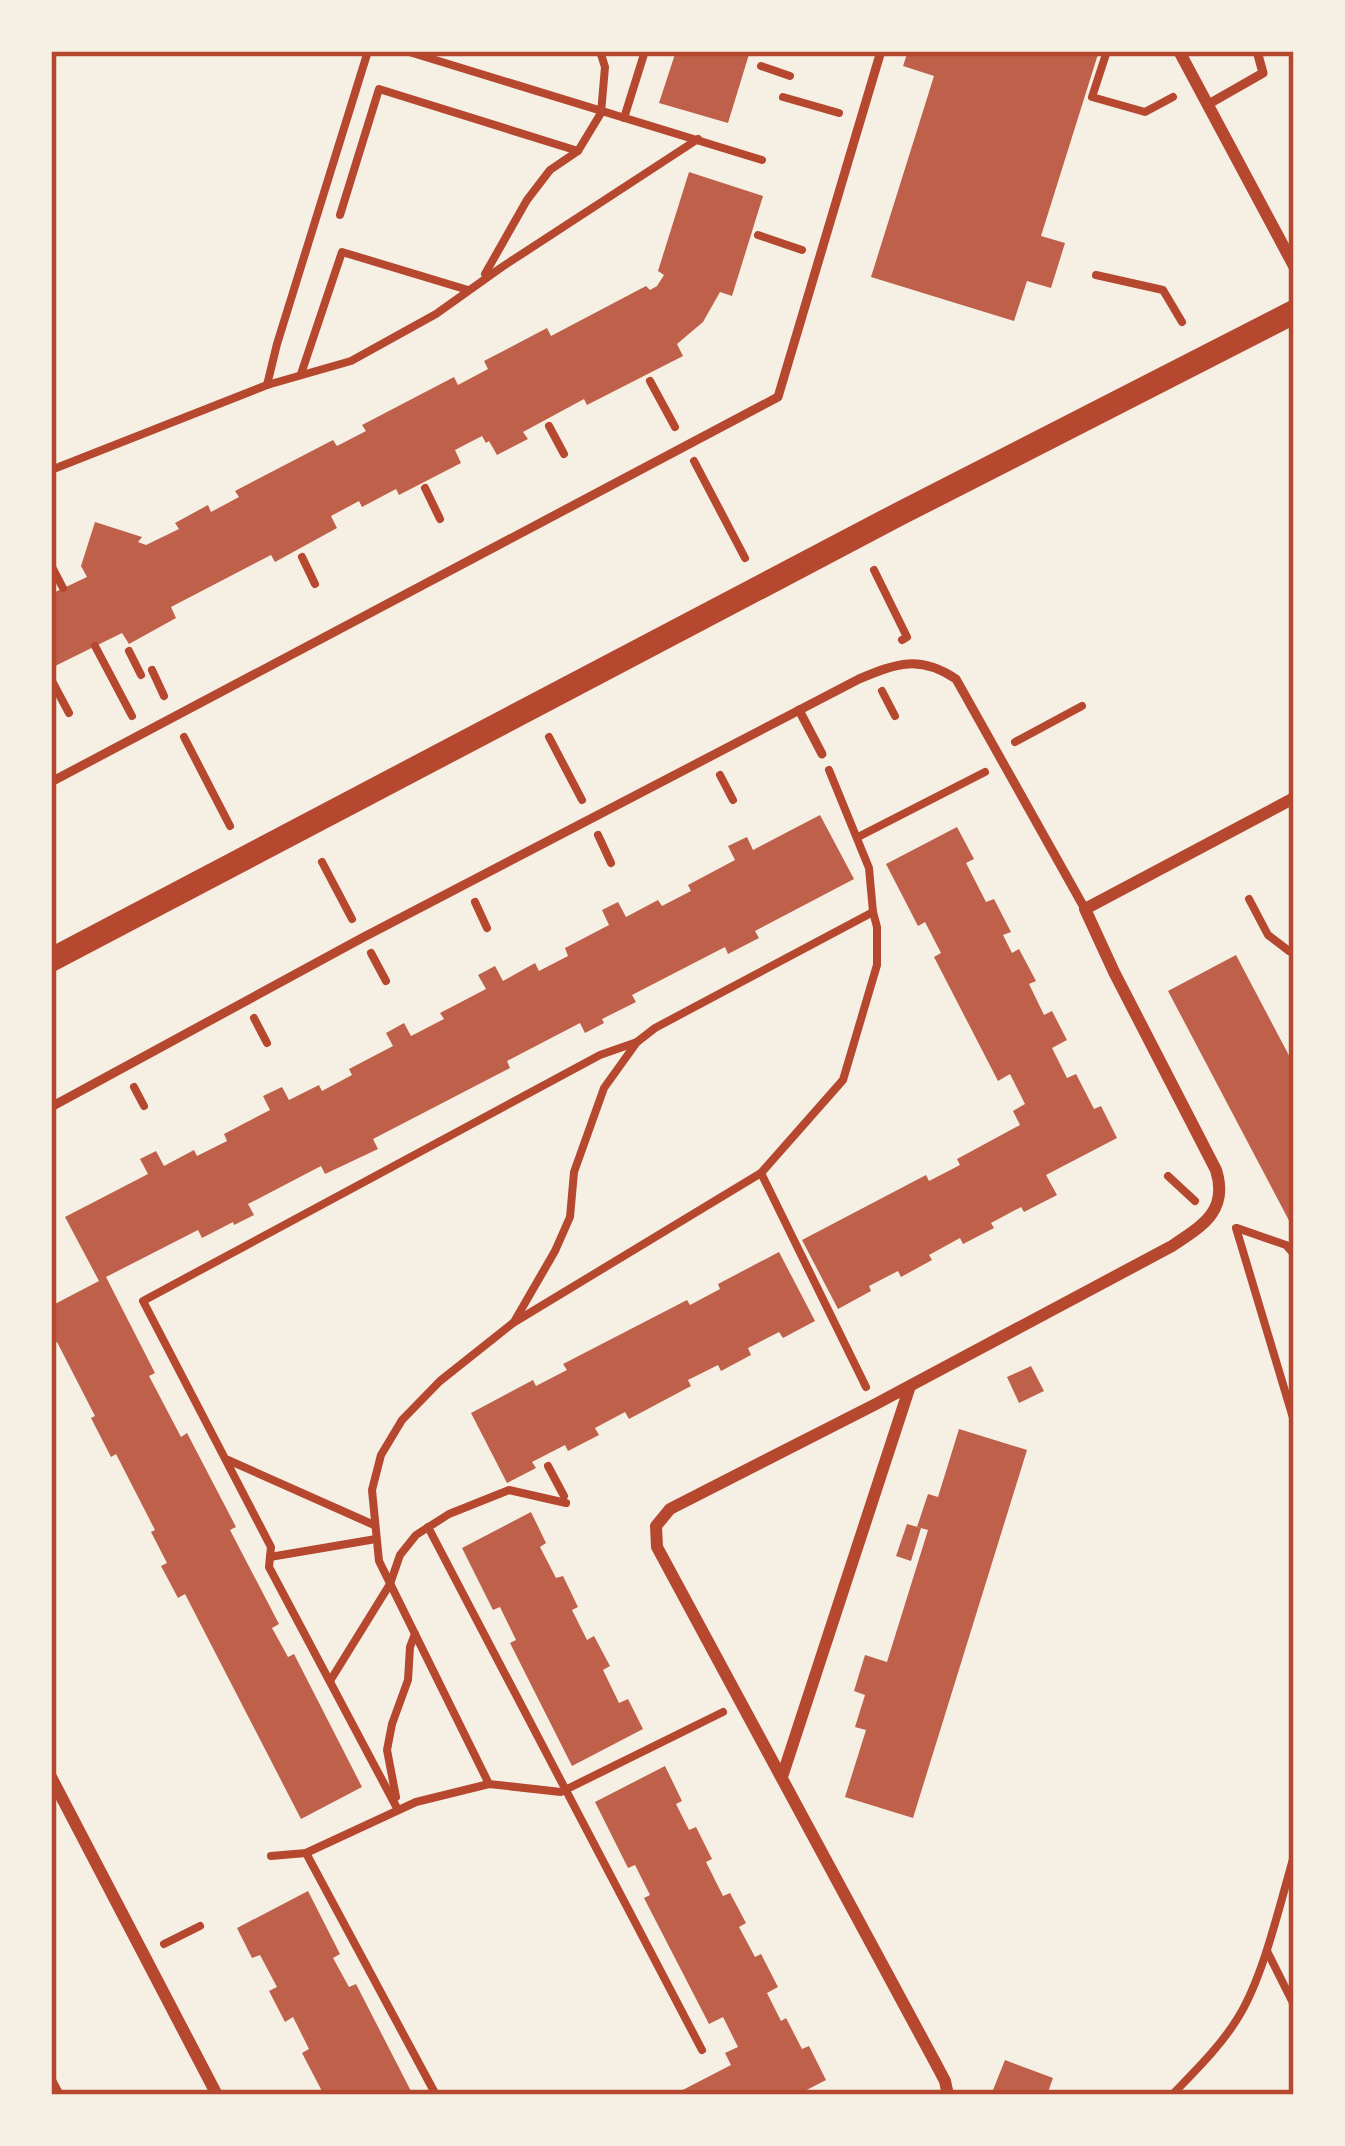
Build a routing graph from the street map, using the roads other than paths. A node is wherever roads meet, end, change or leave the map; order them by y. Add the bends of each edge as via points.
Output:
1 (881, 51) edge
2 (1179, 51) edge
3 (1257, 51) edge
4 (1207, 106) junction
5 (1294, 266) edge
6 (1294, 312) edge
7 (799, 710) junction
8 (822, 754) road end
9 (51, 782) edge
10 (1294, 799) edge
11 (1084, 909) junction
12 (51, 960) edge
13 (51, 1107) edge
14 (910, 1385) junction
15 (51, 1777) edge
16 (782, 1777) junction
17 (217, 2095) edge
18 (948, 2095) edge

1 - 9 lane via 778,397
2 - 4 street
3 - 4 lane via 1263,73
4 - 5 street
6 - 12 main road
7 - 8 lane
7 - 11 lane via 898,665 934,665 956,680
7 - 13 lane
10 - 11 street
11 - 14 street via 1204,1144 1220,1184 1216,1208 1172,1246
14 - 16 street
14 - 16 street via 670,1509 656,1526 657,1547
15 - 17 street
16 - 18 street

